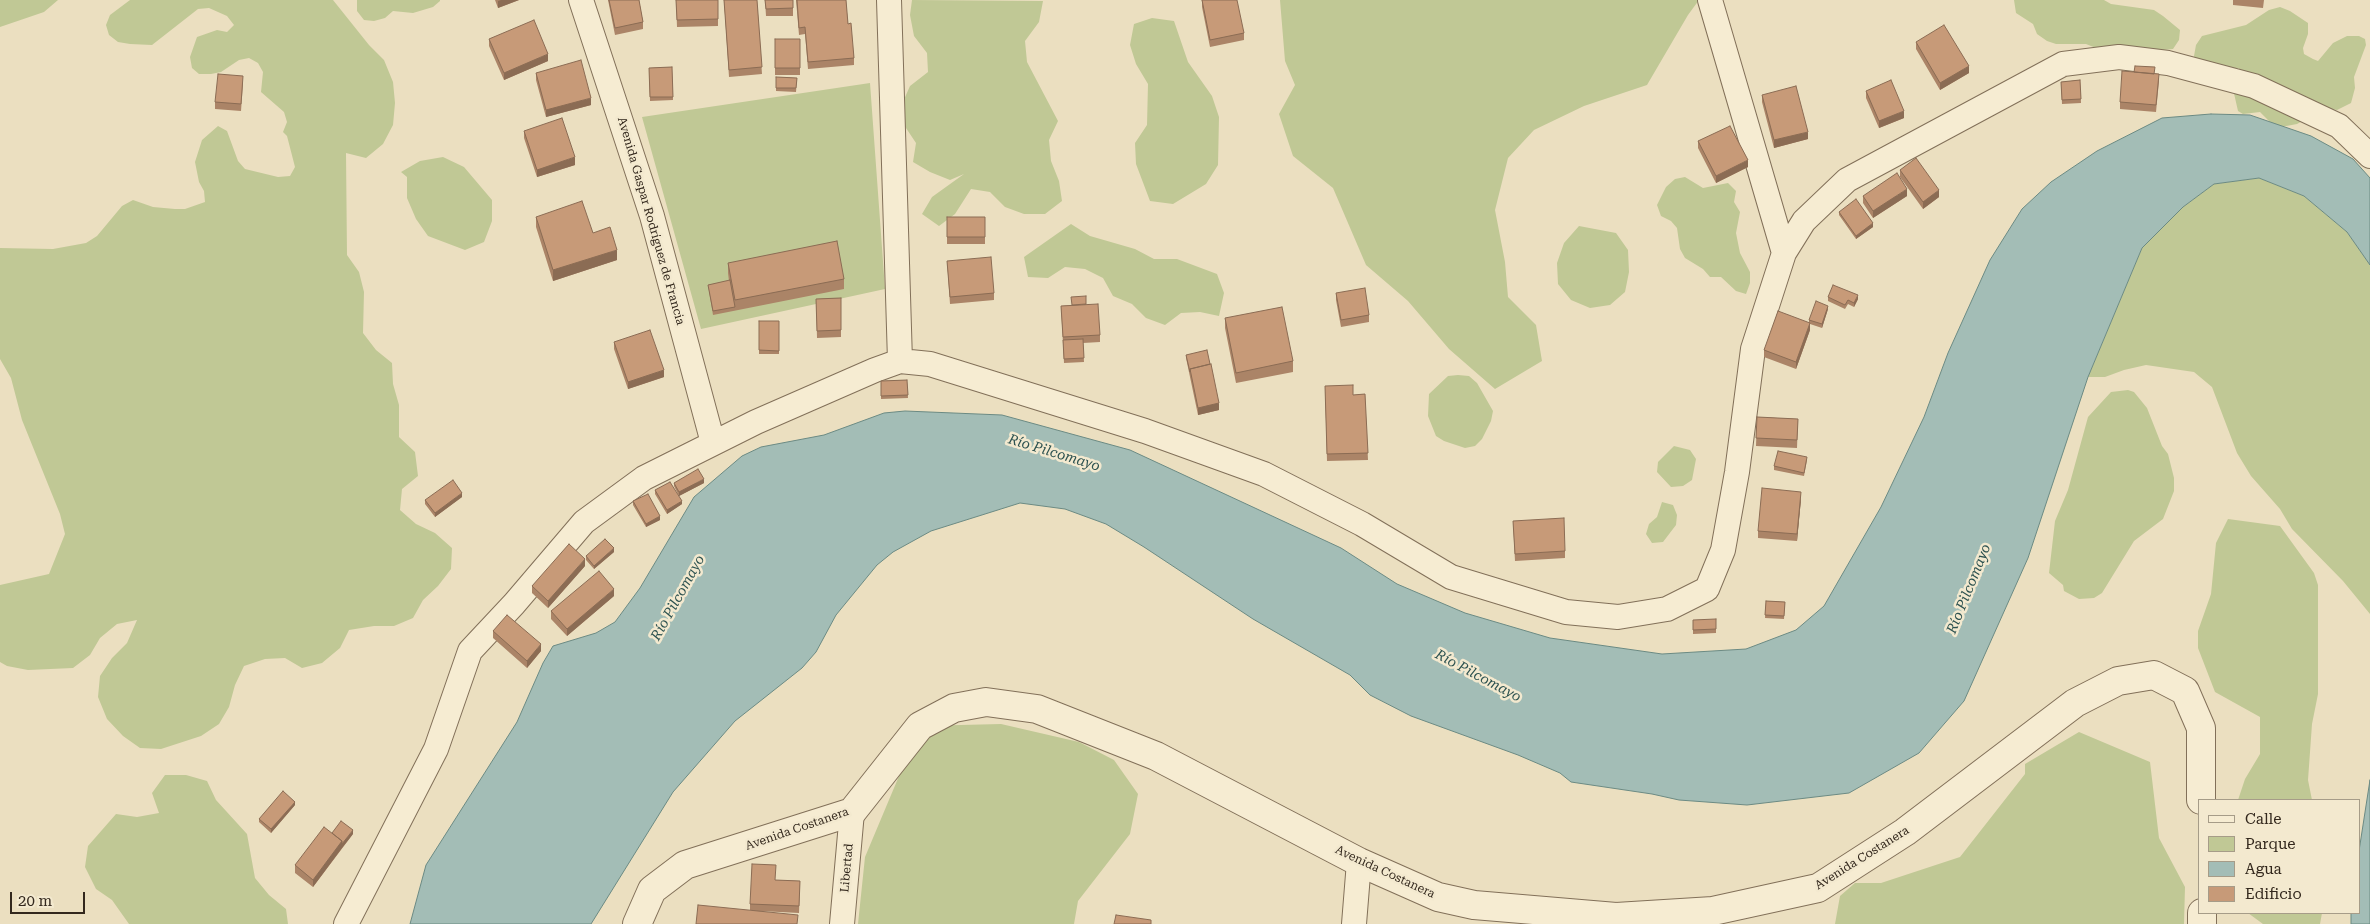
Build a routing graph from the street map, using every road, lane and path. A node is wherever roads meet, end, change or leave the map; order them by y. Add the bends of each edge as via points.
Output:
1 (581, 0) edge
2 (888, 0) edge
3 (1710, 0) edge
4 (2370, 155) edge
5 (1784, 252) junction
6 (900, 361) junction
7 (713, 443) junction
8 (2201, 799) edge
9 (852, 812) junction
10 (1359, 862) junction
11 (346, 924) edge
12 (638, 924) edge
13 (842, 924) edge
14 (1354, 924) edge

1 - 7 street, Avenida Gaspar Rodríguez de Francia via 652,216
2 - 6 street
3 - 5 street
4 - 5 street via 2339,126 2254,86 2168,63 2119,57 2063,64 1846,180 1804,221
5 - 6 street via 1753,349 1738,472 1723,550 1707,589 1666,609 1618,617 1566,612 1452,577 1362,524 1264,474 1145,431 930,364
6 - 7 street
7 - 11 street via 644,478 584,522 470,650 436,749
8 - 10 street, Avenida Costanera via 2201,728 2185,691 2154,675 2118,681 2075,703 1905,832 1818,888 1713,911 1616,917 1474,905 1438,897
9 - 10 street, Avenida Costanera via 920,726 954,708 986,702 1037,709 1156,756
9 - 12 street, Avenida Costanera via 685,865 652,890
9 - 13 street, Libertad
10 - 14 street

